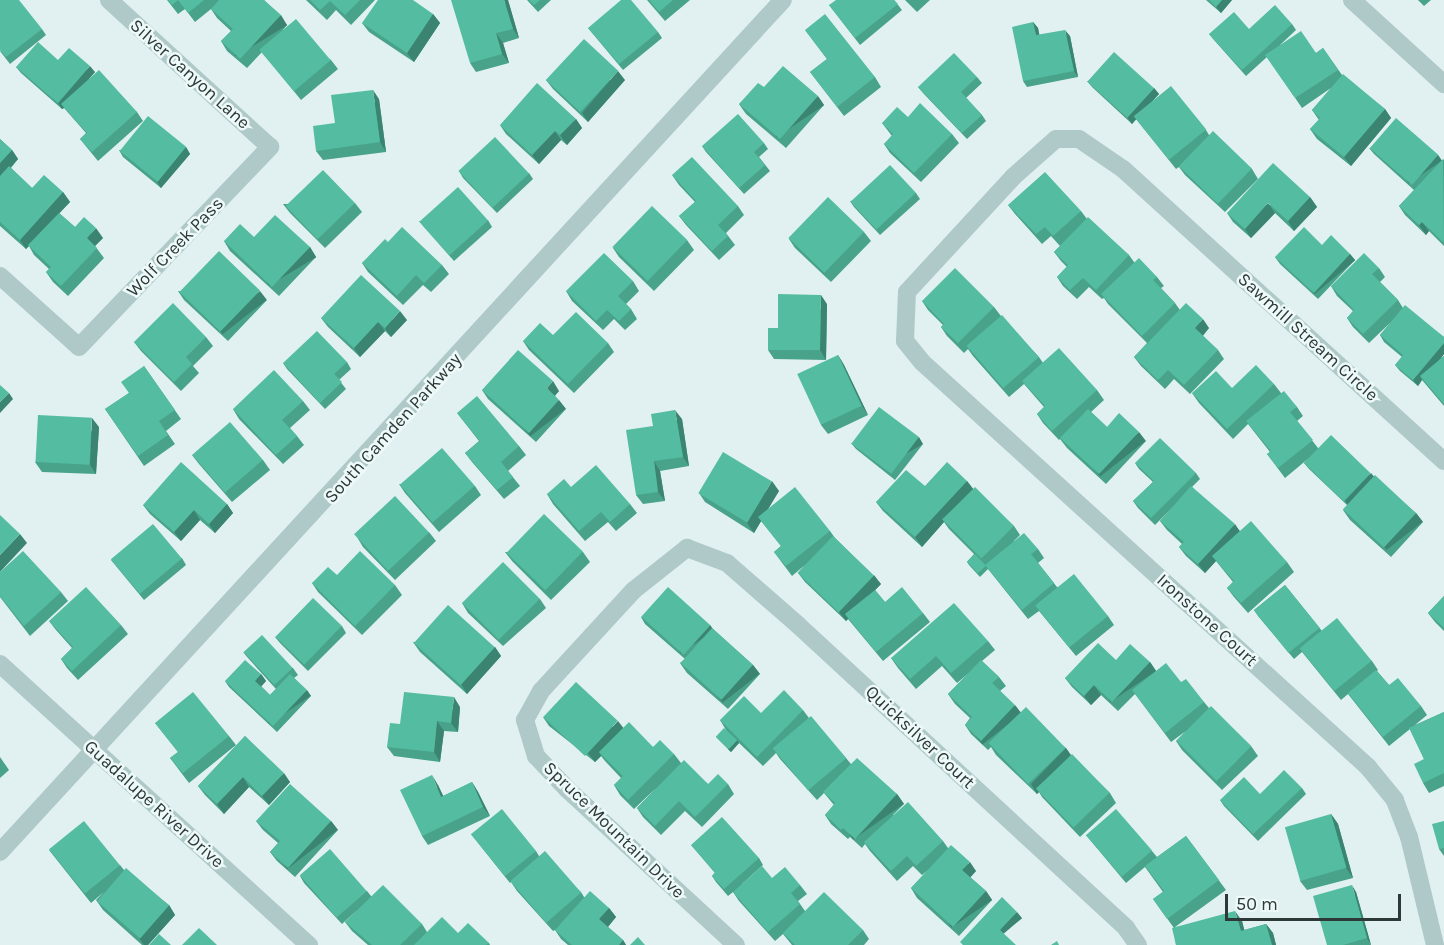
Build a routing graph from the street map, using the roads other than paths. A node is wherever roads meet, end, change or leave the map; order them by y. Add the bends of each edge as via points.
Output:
1 (109, 0) edge
2 (783, 0) edge
3 (1352, 0) edge
4 (1444, 84) edge
5 (270, 147) joint
6 (0, 276) edge
7 (905, 341) joint
8 (1444, 461) edge
9 (687, 548) joint
10 (0, 664) edge
11 (96, 751) junction
12 (0, 852) edge
13 (309, 945) edge
14 (736, 945) edge
15 (1138, 945) edge
16 (1435, 945) edge

1 - 5 street, Silver Canyon Lane
2 - 11 street, South Camden Parkway
3 - 4 street
5 - 6 street, Wolf Creek Pass via 79,347
7 - 8 street, Sawmill Stream Circle via 907,292 1013,177 1056,139 1079,139 1123,169
7 - 16 street, Ironstone Court via 943,381 1368,767 1395,800 1409,837
9 - 14 street, Spruce Mountain Drive via 634,590 541,691 525,720 536,756
9 - 15 street, Quicksilver Court via 727,562 1126,928
10 - 11 street, Guadalupe River Drive
11 - 12 street, South Camden Parkway
11 - 13 street, Guadalupe River Drive

